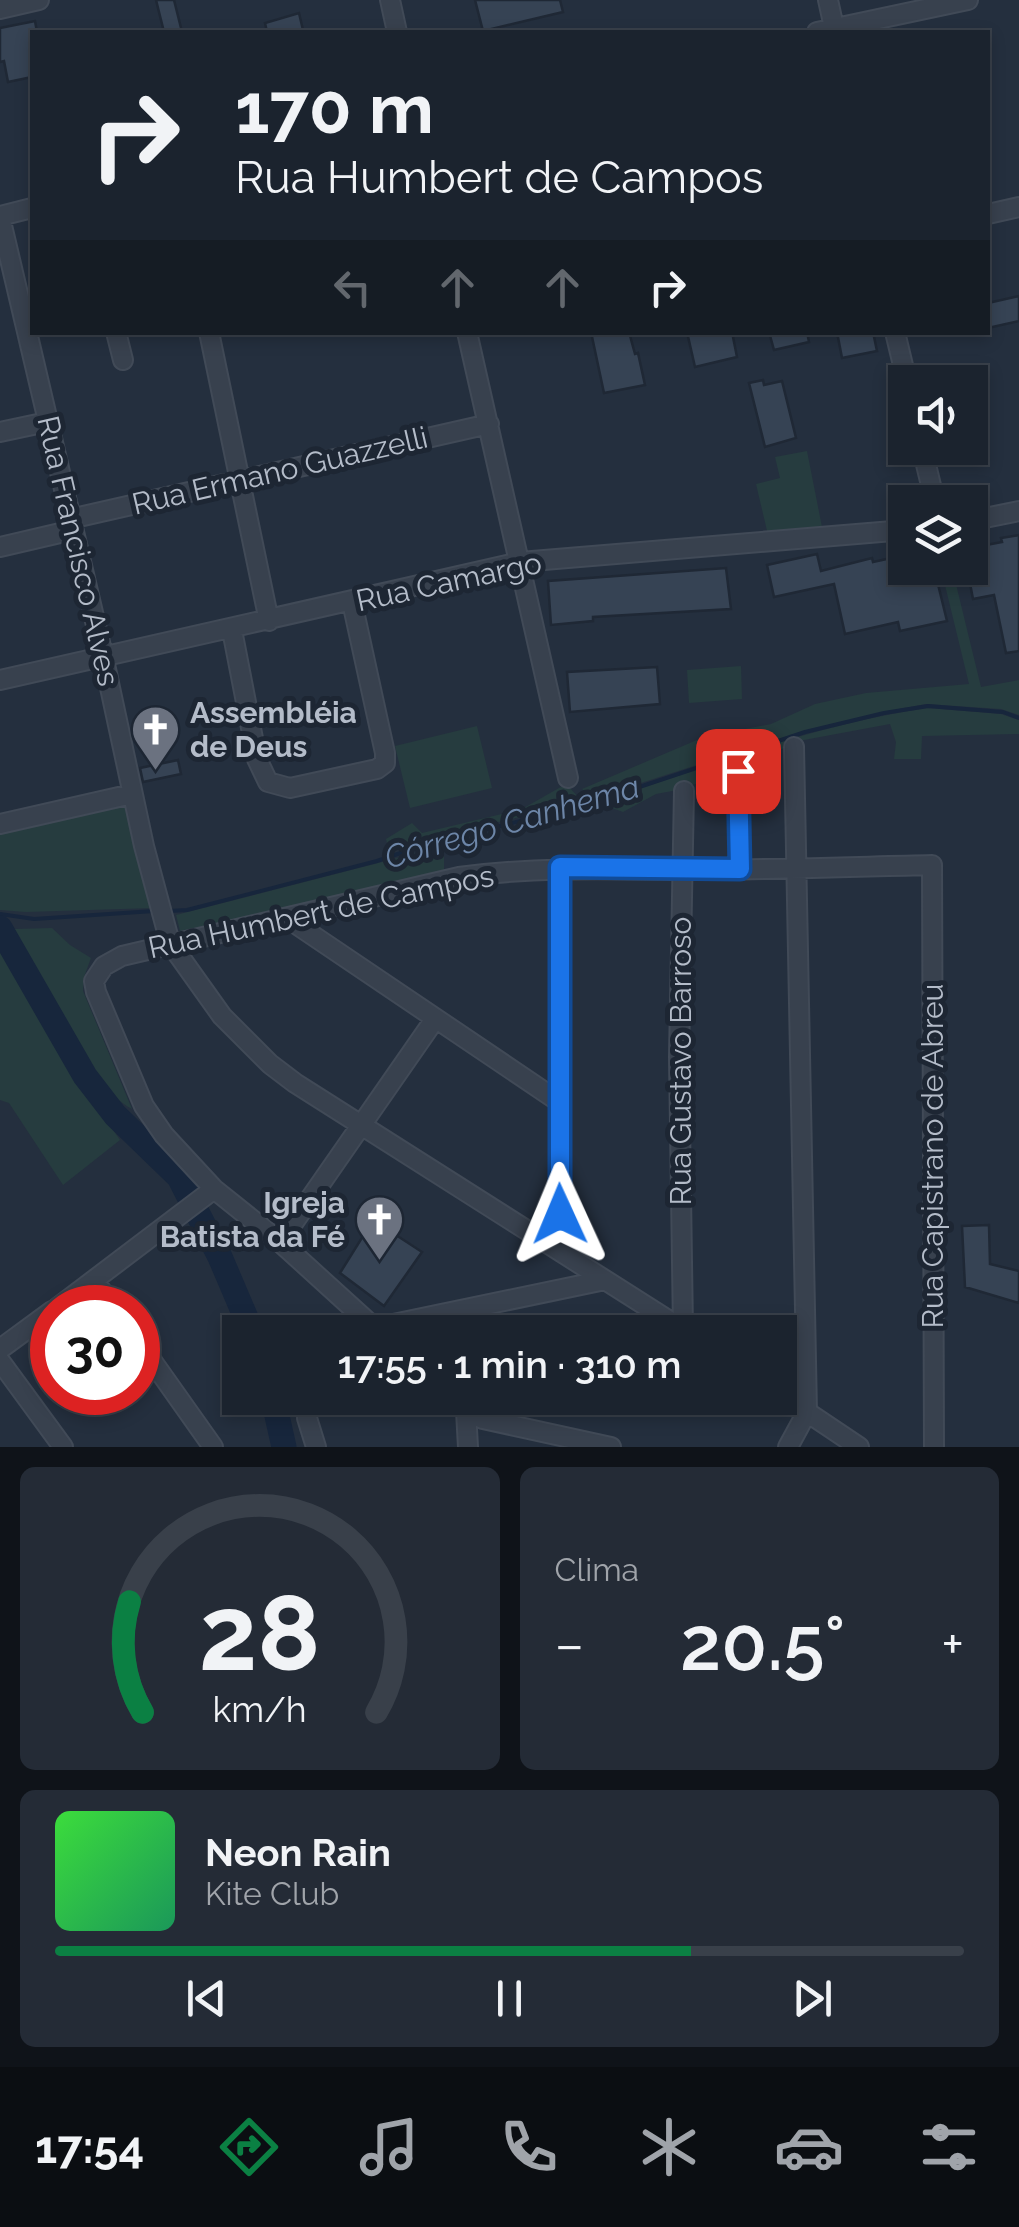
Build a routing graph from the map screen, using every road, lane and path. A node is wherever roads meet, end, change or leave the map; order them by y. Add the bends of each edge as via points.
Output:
1 (40, 0) edge
2 (390, 0) edge
3 (828, 0) edge
4 (968, 0) edge
5 (0, 9) edge
6 (398, 30) edge
7 (829, 30) edge
8 (833, 30) edge
9 (30, 208) edge
10 (1018, 210) edge
11 (990, 214) edge
12 (0, 216) edge
13 (117, 335) edge
14 (210, 335) edge
15 (468, 335) edge
16 (895, 335) edge
17 (122, 360) dead end
18 (902, 365) edge
19 (48, 422) junction
20 (489, 424) junction
21 (0, 432) edge
22 (242, 479) junction
23 (1019, 511) edge
24 (988, 517) edge
25 (72, 524) junction
26 (888, 531) edge
27 (0, 548) edge
28 (520, 562) junction
29 (352, 602) junction
30 (269, 621) junction
31 (232, 630) junction
32 (103, 655) junction
33 (0, 680) edge
34 (794, 747) dead end
35 (738, 771) dead end
36 (568, 778) dead end
37 (684, 791) dead end
38 (132, 794) junction
39 (0, 824) edge
40 (932, 865) joint
41 (560, 867) junction
42 (798, 868) junction
43 (740, 869) junction
44 (681, 870) junction
45 (286, 918) junction
46 (168, 935) junction
47 (435, 1020) junction
48 (558, 1101) junction
49 (364, 1125) junction
50 (212, 1190) junction
51 (280, 1242) junction
52 (561, 1252) junction
53 (94, 1280) junction
54 (605, 1280) junction
55 (87, 1285) edge
56 (98, 1285) edge
57 (360, 1315) edge
58 (445, 1315) edge
59 (660, 1315) edge
60 (685, 1315) edge
61 (30, 1327) edge
62 (0, 1349) edge
63 (0, 1360) edge
64 (160, 1372) edge
65 (797, 1405) edge
66 (807, 1412) junction
67 (466, 1415) edge
68 (476, 1415) edge
69 (307, 1418) dead end
70 (571, 1443) edge
71 (63, 1447) edge
72 (213, 1447) edge
73 (316, 1447) edge
74 (468, 1447) edge
75 (611, 1447) edge
76 (788, 1447) edge
77 (859, 1447) edge
78 (934, 1447) edge

1 - 5 street
2 - 6 street
3 - 7 street
4 - 8 street
9 - 12 street
10 - 11 street
12 - 19 street, Rua Francisco Alves
13 - 17 street
14 - 22 street
15 - 20 street
16 - 18 street
19 - 21 street
19 - 25 street, Rua Francisco Alves
20 - 22 street, Rua Ermano Guazzelli
20 - 28 street
22 - 25 street, Rua Ermano Guazzelli
22 - 30 street
23 - 24 street
25 - 27 street, Rua Ermano Guazzelli
25 - 32 street, Rua Francisco Alves
26 - 28 street, Rua Camargo
28 - 29 street, Rua Camargo
28 - 36 street
29 - 30 street, Rua Camargo
29 - 31 street via 385,753 378,769 290,788 268,782 256,759
30 - 31 street, Rua Camargo
31 - 32 street, Rua Camargo
32 - 33 street, Rua Camargo
32 - 38 street, Rua Francisco Alves
34 - 42 street
35 - 43 street
37 - 44 street, Rua Gustavo Barroso
38 - 39 street
38 - 46 street, Rua Francisco Alves
40 - 42 street, Rua Humbert de Campos
40 - 78 street, Rua Capistrano de Abreu
41 - 44 street, Rua Humbert de Campos
41 - 45 street, Rua Humbert de Campos via 459,877
41 - 48 street
42 - 43 street, Rua Humbert de Campos
42 - 66 street
43 - 44 street, Rua Humbert de Campos
44 - 60 street, Rua Gustavo Barroso
45 - 46 street, Rua Humbert de Campos
45 - 47 street
46 - 49 street via 243,1039 295,1083
46 - 50 street, Rua Humbert de Campos via 112,961 94,981 154,1123
47 - 48 street
47 - 49 street
48 - 52 street
49 - 51 street
49 - 52 street
50 - 51 street
50 - 53 street
51 - 57 street
52 - 54 street
53 - 55 street
53 - 56 street
54 - 58 street
54 - 59 street
61 - 62 street
63 - 71 street
64 - 72 street
65 - 66 street
66 - 76 street
66 - 77 street
67 - 74 street
68 - 70 street
69 - 73 street
70 - 75 street

